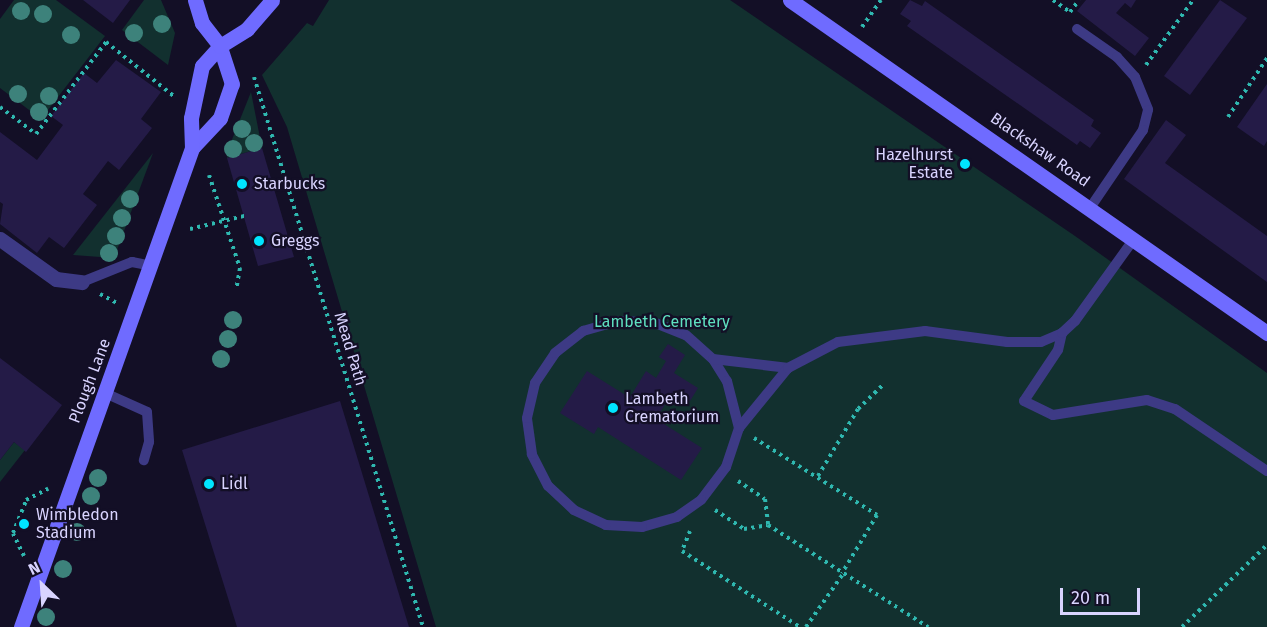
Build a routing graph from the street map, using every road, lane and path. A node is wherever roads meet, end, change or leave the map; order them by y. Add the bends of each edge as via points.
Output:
1 (195, 0) edge
2 (272, 0) edge
3 (790, 0) edge
4 (881, 0) edge
5 (1053, 0) edge
6 (1079, 0) edge
7 (1193, 0) edge
8 (1077, 29) dead end
9 (851, 42) junction
10 (220, 46) junction
11 (1267, 58) edge
12 (254, 77) dead end
13 (1135, 77) junction
14 (181, 101) dead end
15 (0, 107) edge
16 (1228, 117) dead end
17 (192, 148) junction
18 (209, 175) dead end
19 (1090, 208) junction
20 (244, 216) dead end
21 (226, 221) junction
22 (190, 229) dead end
23 (0, 239) edge
24 (1134, 239) junction
25 (152, 266) junction
26 (82, 282) joint
27 (236, 290) dead end
28 (1062, 333) junction
29 (1267, 333) edge
30 (713, 359) junction
31 (788, 368) junction
32 (885, 383) dead end
33 (105, 393) junction
34 (739, 428) junction
35 (144, 460) dead end
36 (1267, 471) edge
37 (723, 472) junction
38 (818, 476) junction
39 (35, 495) dead end
40 (702, 500) junction
41 (768, 525) junction
42 (18, 543) dead end
43 (1267, 545) edge
44 (842, 574) junction
45 (21, 627) edge
46 (423, 627) edge
47 (800, 627) edge
48 (806, 627) edge
49 (928, 627) edge
50 (1182, 627) edge

1 - 10 main road via 202,23
2 - 10 main road via 247,29
3 - 9 main road, Blackshaw Road
4 - 9 path
5 - 6 path via 1070,12
7 - 13 path
8 - 13 lane via 1117,57
9 - 19 main road, Blackshaw Road
10 - 17 main road, Plough Lane via 201,66 191,118
10 - 17 main road, Plough Lane via 232,84 220,118
11 - 16 path
12 - 46 path, Mead Path
13 - 19 lane via 1148,110 1143,130
14 - 15 path via 106,42 36,134
17 - 25 main road, Plough Lane
18 - 21 path
19 - 24 main road, Blackshaw Road
20 - 21 path
21 - 22 path
21 - 27 path via 240,268
23 - 26 street via 56,279
24 - 28 lane via 1075,321
24 - 29 main road, Blackshaw Road
25 - 26 lane via 132,262
25 - 33 main road, Plough Lane
28 - 31 lane via 1041,342 1008,342 925,331 874,336 838,342
28 - 36 lane via 1058,350 1024,401 1053,415 1147,400 1175,409
30 - 31 lane
30 - 34 lane via 727,381
30 - 40 lane via 686,335 653,322 617,321 583,332 555,353 535,383 527,418 531,454 548,486 574,510 606,525 642,527 677,517
31 - 34 lane
32 - 38 path via 858,409
33 - 35 lane via 147,412 149,442
33 - 45 main road, Plough Lane
34 - 37 lane
34 - 38 path
37 - 40 lane
37 - 41 path via 765,499
38 - 44 path via 876,515
39 - 42 path via 26,500 13,532
40 - 41 path via 744,529
40 - 47 path via 682,551
41 - 44 path
43 - 50 path
44 - 48 path
44 - 49 path

